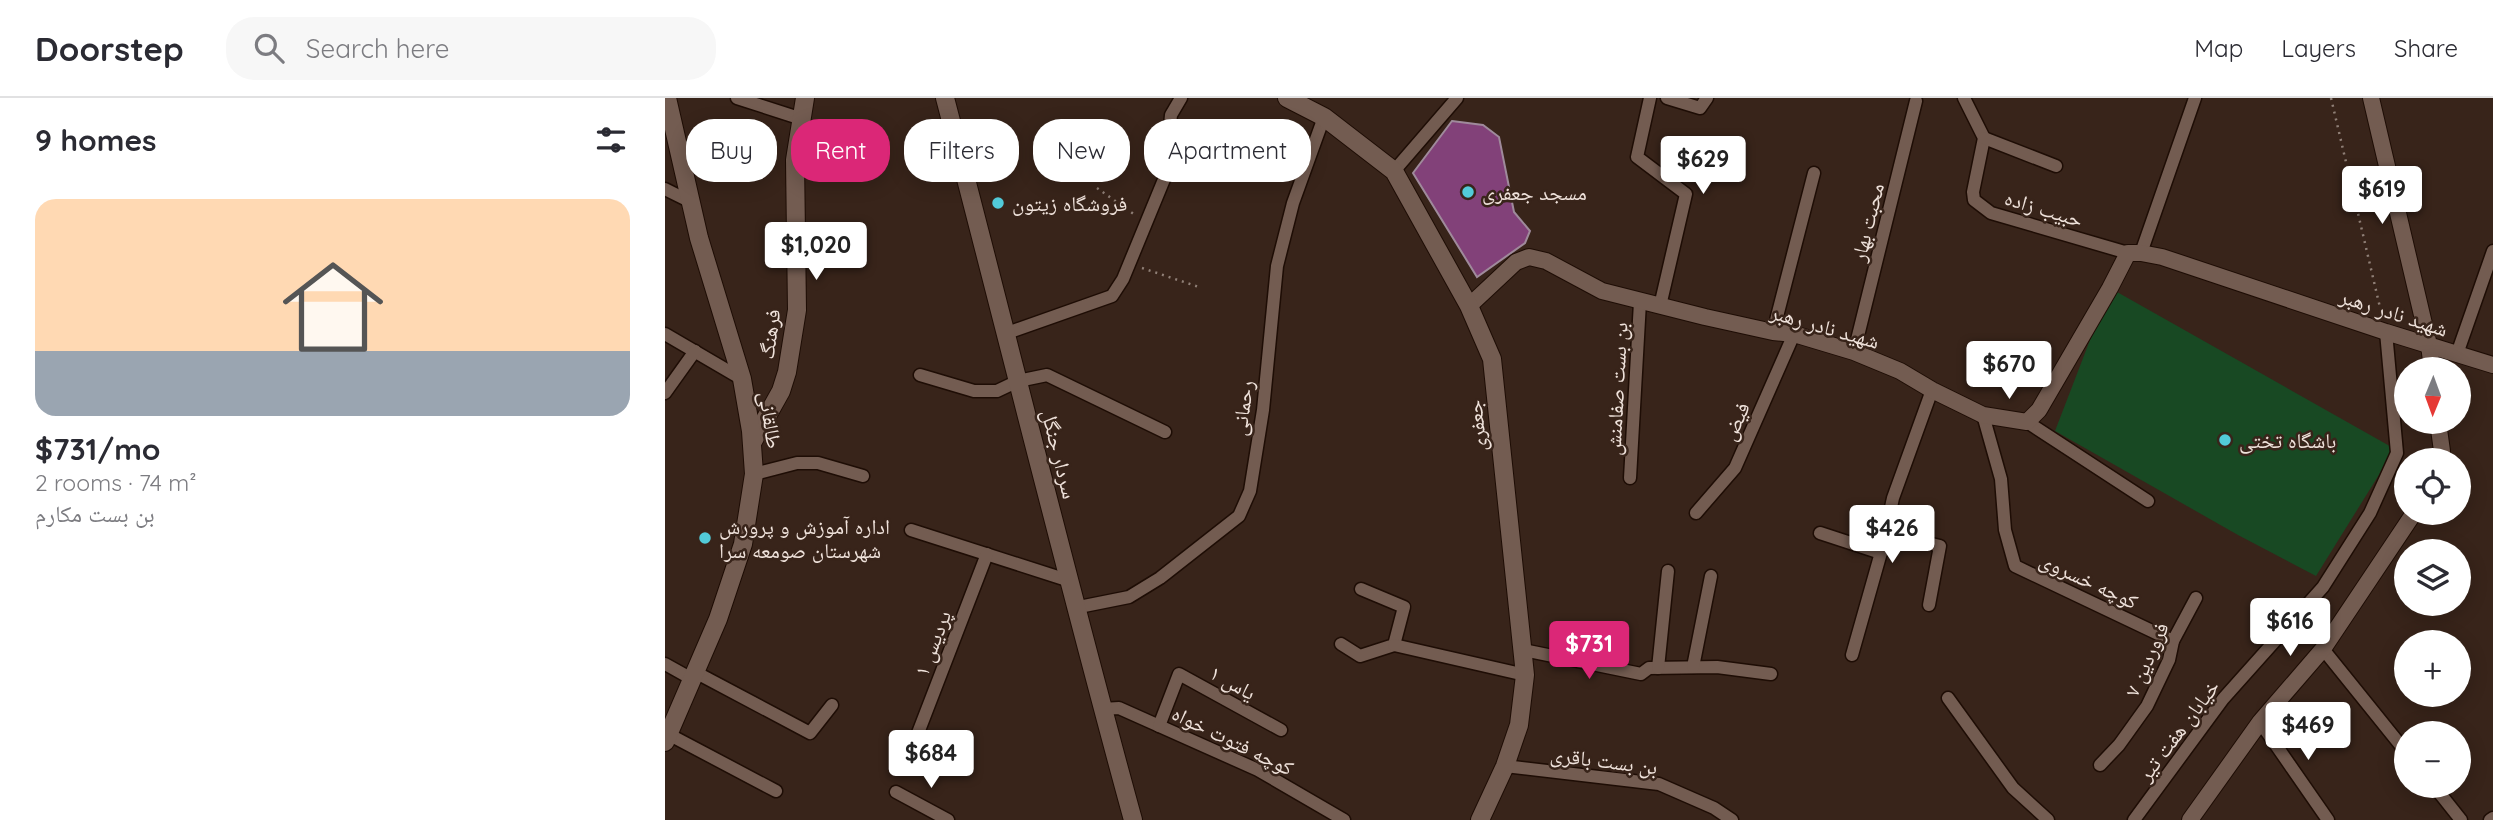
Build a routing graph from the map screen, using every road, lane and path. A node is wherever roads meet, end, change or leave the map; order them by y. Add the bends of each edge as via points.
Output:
1 (667, 98) edge
2 (737, 98) edge
3 (805, 98) edge
4 (945, 98) edge
5 (1181, 98) edge
6 (1457, 98) edge
7 (1650, 98) edge
8 (1667, 98) edge
9 (1707, 98) edge
10 (1964, 98) edge
11 (2195, 98) edge
12 (2331, 98) edge
13 (2371, 98) edge
14 (1296, 100) edge
15 (1916, 101) dead end
16 (1324, 117) junction
17 (801, 119) joint
18 (1984, 138) junction
19 (2056, 166) dead end
20 (1394, 171) junction
21 (1814, 173) dead end
22 (796, 182) edge
23 (1097, 188) dead end
24 (665, 189) edge
25 (691, 202) junction
26 (1147, 223) junction
27 (2493, 251) edge
28 (2134, 253) junction
29 (1129, 264) junction
30 (1199, 287) dead end
31 (1640, 302) junction
32 (1469, 306) junction
33 (1660, 306) junction
34 (1773, 332) junction
35 (2386, 332) junction
36 (1007, 333) junction
37 (665, 334) edge
38 (1794, 334) junction
39 (2429, 345) junction
40 (695, 351) junction
41 (1854, 352) junction
42 (2457, 354) junction
43 (2430, 357) edge
44 (2493, 365) edge
45 (920, 375) dead end
46 (742, 379) junction
47 (1018, 380) junction
48 (1932, 390) junction
49 (665, 393) edge
50 (1983, 415) junction
51 (2027, 422) junction
52 (1165, 432) dead end
53 (752, 443) junction
54 (754, 474) junction
55 (863, 476) dead end
56 (1630, 478) dead end
57 (2148, 501) dead end
58 (1696, 513) dead end
59 (2406, 525) edge
60 (911, 530) dead end
61 (1820, 533) dead end
62 (1886, 533) junction
63 (1881, 553) junction
64 (987, 554) junction
65 (1668, 571) dead end
66 (1711, 576) dead end
67 (1067, 580) junction
68 (1361, 589) dead end
69 (2196, 598) dead end
70 (1929, 605) dead end
71 (1074, 608) junction
72 (2173, 641) junction
73 (1341, 644) dead end
74 (1394, 645) junction
75 (2323, 649) junction
76 (1523, 650) junction
77 (1852, 655) dead end
78 (665, 664) edge
79 (1693, 667) junction
80 (1658, 668) junction
81 (1770, 674) dead end
82 (1525, 675) junction
83 (694, 676) junction
84 (1948, 698) dead end
85 (832, 705) dead end
86 (1102, 709) junction
87 (2260, 722) junction
88 (1159, 726) junction
89 (1281, 730) dead end
90 (2394, 737) edge
91 (667, 738) edge
92 (913, 746) dead end
93 (2100, 765) dead end
94 (1505, 766) junction
95 (776, 791) dead end
96 (896, 792) dead end
97 (2444, 798) edge
98 (948, 820) edge
99 (1133, 820) edge
100 (1344, 820) edge
101 (1480, 820) edge
102 (1732, 820) edge
103 (2048, 820) edge
104 (2134, 820) edge
105 (2190, 820) edge
106 (2327, 820) edge
107 (2461, 820) edge

1 - 25 main road, طالقانی
2 - 17 street
3 - 17 main road, فرهنگ
4 - 36 main road, سردار جنگل
5 - 26 street via 1171,115 1165,177
6 - 20 street
7 - 33 street via 1637,157 1686,194
8 - 9 street via 1700,108
10 - 18 street
11 - 28 street
12 - 35 path
13 - 39 street
14 - 16 main road, جعفری
15 - 41 street, محبت بهار
16 - 20 main road, جعفری
16 - 71 street, رحمانی via 1293,203 1277,266 1250,491 1239,516 1129,597
18 - 19 street
18 - 28 street, حبیب زاده via 1974,200 1991,213
20 - 32 main road, جعفری
21 - 34 street
22 - 53 main road, فرهنگ via 797,310 781,391
23 - 26 path
24 - 25 street
25 - 46 main road, طالقانی
26 - 29 street
27 - 42 street
28 - 35 street, شهید نادر رهبر via 2162,257
28 - 51 street via 2039,410
29 - 30 path
29 - 36 street via 1112,296
31 - 32 street, شهید نادر رهبر via 1602,291 1546,261 1529,257 1516,262
31 - 33 street, شهید نادر رهبر
31 - 56 street, بن بست صفامنش
32 - 76 main road, جعفری via 1492,359
33 - 34 street, شهید نادر رهبر
34 - 38 street, شهید نادر رهبر
35 - 39 street, شهید نادر رهبر
35 - 104 street, خیابان هفت تیر via 2397,453 2370,513 2323,587 2223,699
36 - 47 main road, سردار جنگل
37 - 40 street
38 - 41 street, شهید نادر رهبر
38 - 58 street, فیض via 1735,468
39 - 42 street, شهید نادر رهبر
39 - 43 street
40 - 46 street
40 - 49 street
41 - 48 street, شهید نادر رهبر
42 - 44 street, شهید نادر رهبر
45 - 47 street via 974,391 997,391
46 - 53 main road, طالقانی
47 - 52 street via 1047,375
47 - 67 main road, سردار جنگل
48 - 50 street, شهید نادر رهبر
48 - 62 street via 1893,498
50 - 51 street, شهید نادر رهبر
50 - 72 street, کوچه خسروی via 2001,479 2005,530 2015,566
51 - 57 street
53 - 54 main road, طالقانی
54 - 55 street via 797,463 818,463
54 - 83 main road, طالقانی via 743,544
59 - 75 street
60 - 64 street
61 - 63 street
62 - 63 street
62 - 70 street via 1940,546
63 - 77 street
64 - 67 street
64 - 92 street, پردیس ۱
65 - 80 street
66 - 79 street
67 - 71 main road, سردار جنگل
68 - 74 street via 1404,607
69 - 72 street, فروردین ۷
71 - 86 main road, سردار جنگل
72 - 93 street, فروردین ۷ via 2147,706
73 - 74 street via 1360,656
74 - 82 street
75 - 87 street
75 - 90 street
76 - 80 street via 1641,674
76 - 82 main road, جعفری
78 - 83 street
79 - 80 street
79 - 81 street
82 - 94 main road, جعفری via 1519,725
83 - 85 street via 810,733
83 - 91 main road, طالقانی
84 - 103 street via 2013,788
86 - 88 street, کوچه فتوت خواه via 1119,708
86 - 99 main road, سردار جنگل
87 - 105 street
87 - 106 street
88 - 89 street, یاس ۱ via 1179,674
88 - 100 street, کوچه فتوت خواه via 1258,770
91 - 95 street
94 - 101 main road, جعفری
94 - 102 street, بن بست باقری via 1659,784
96 - 98 street
97 - 107 street

